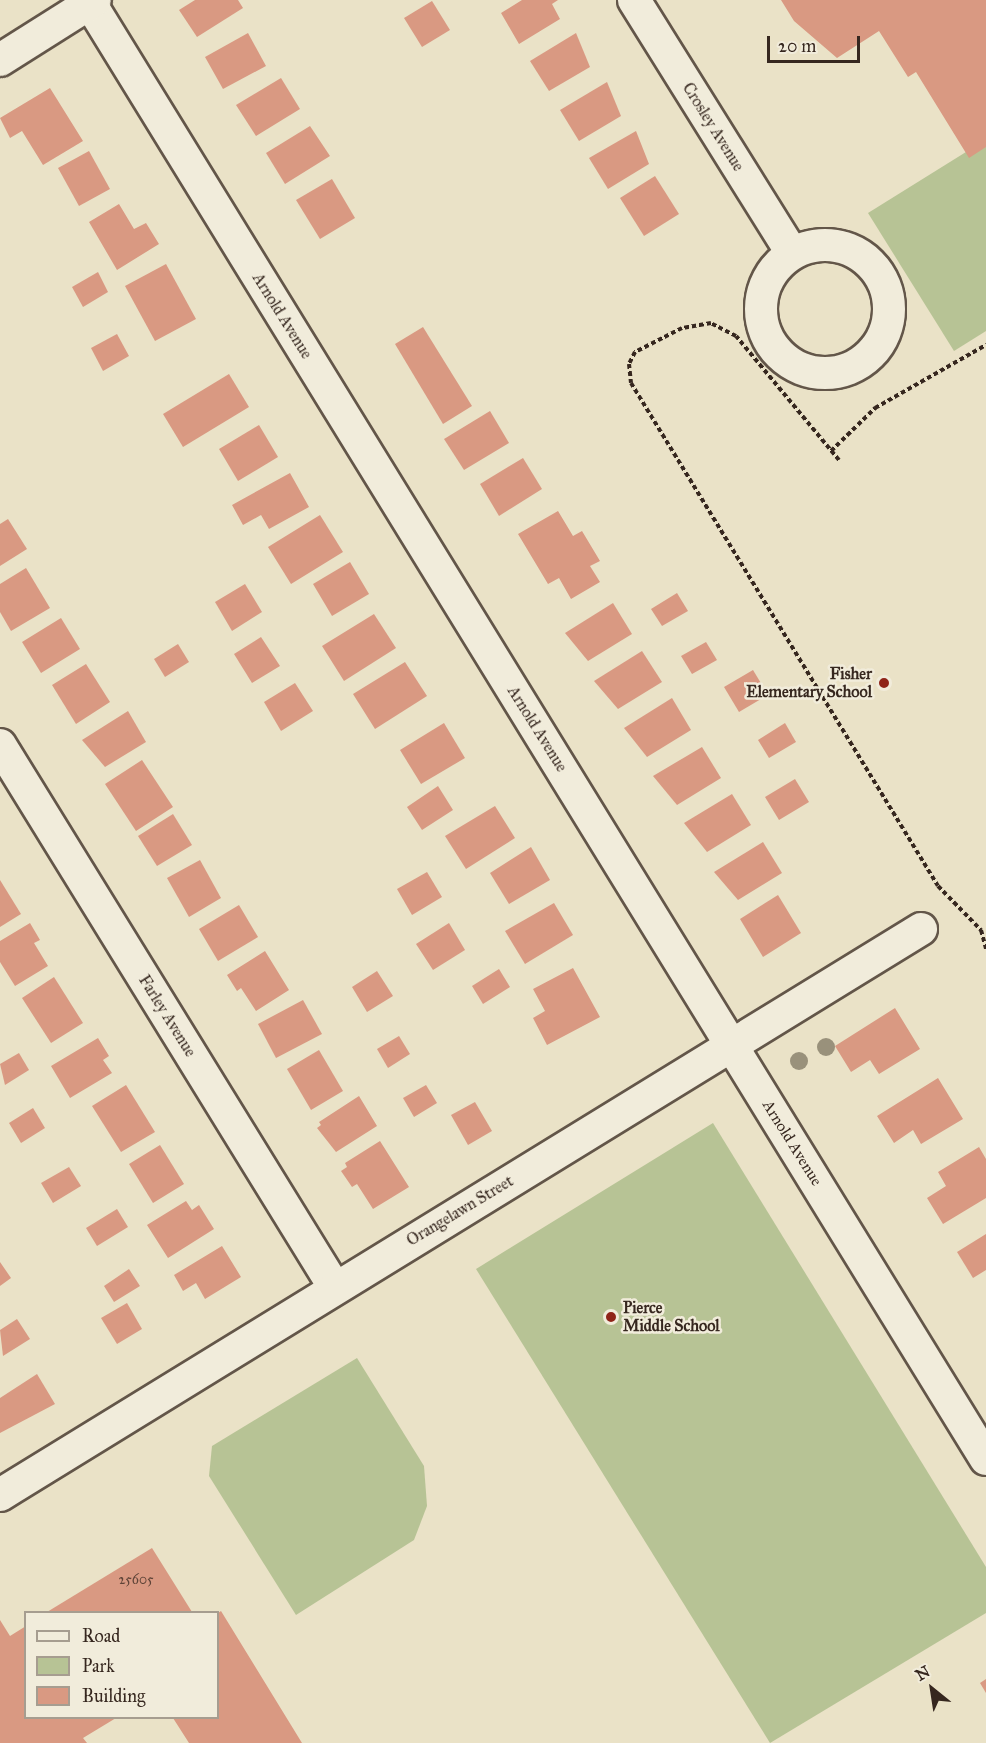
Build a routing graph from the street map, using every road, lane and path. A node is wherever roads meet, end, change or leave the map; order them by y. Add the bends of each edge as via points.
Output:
1 (634, 0) edge
2 (91, 1) edge
3 (0, 60) edge
4 (792, 253) junction
5 (986, 345) edge
6 (831, 451) junction
7 (839, 460) dead end
8 (0, 746) edge
9 (921, 929) dead end
10 (986, 949) edge
11 (731, 1045) junction
12 (334, 1288) junction
13 (986, 1459) edge
14 (0, 1496) edge

1 - 4 street, Crosley Avenue
2 - 3 street
2 - 11 street, Arnold Avenue
4 - 4 street via 820,244 842,246 862,255 878,271 887,291 890,313 885,335 855,367 834,374 812,373 791,365 774,350 763,331 760,309 764,287 774,268
5 - 6 path via 875,408
6 - 7 path
6 - 10 path via 736,336 711,323 681,328 635,352 629,364 631,383 938,886 981,930
8 - 12 street, Farley Avenue
9 - 11 street, Orangelawn Street
11 - 12 street, Orangelawn Street
11 - 13 street, Arnold Avenue
12 - 14 street, Orangelawn Street

